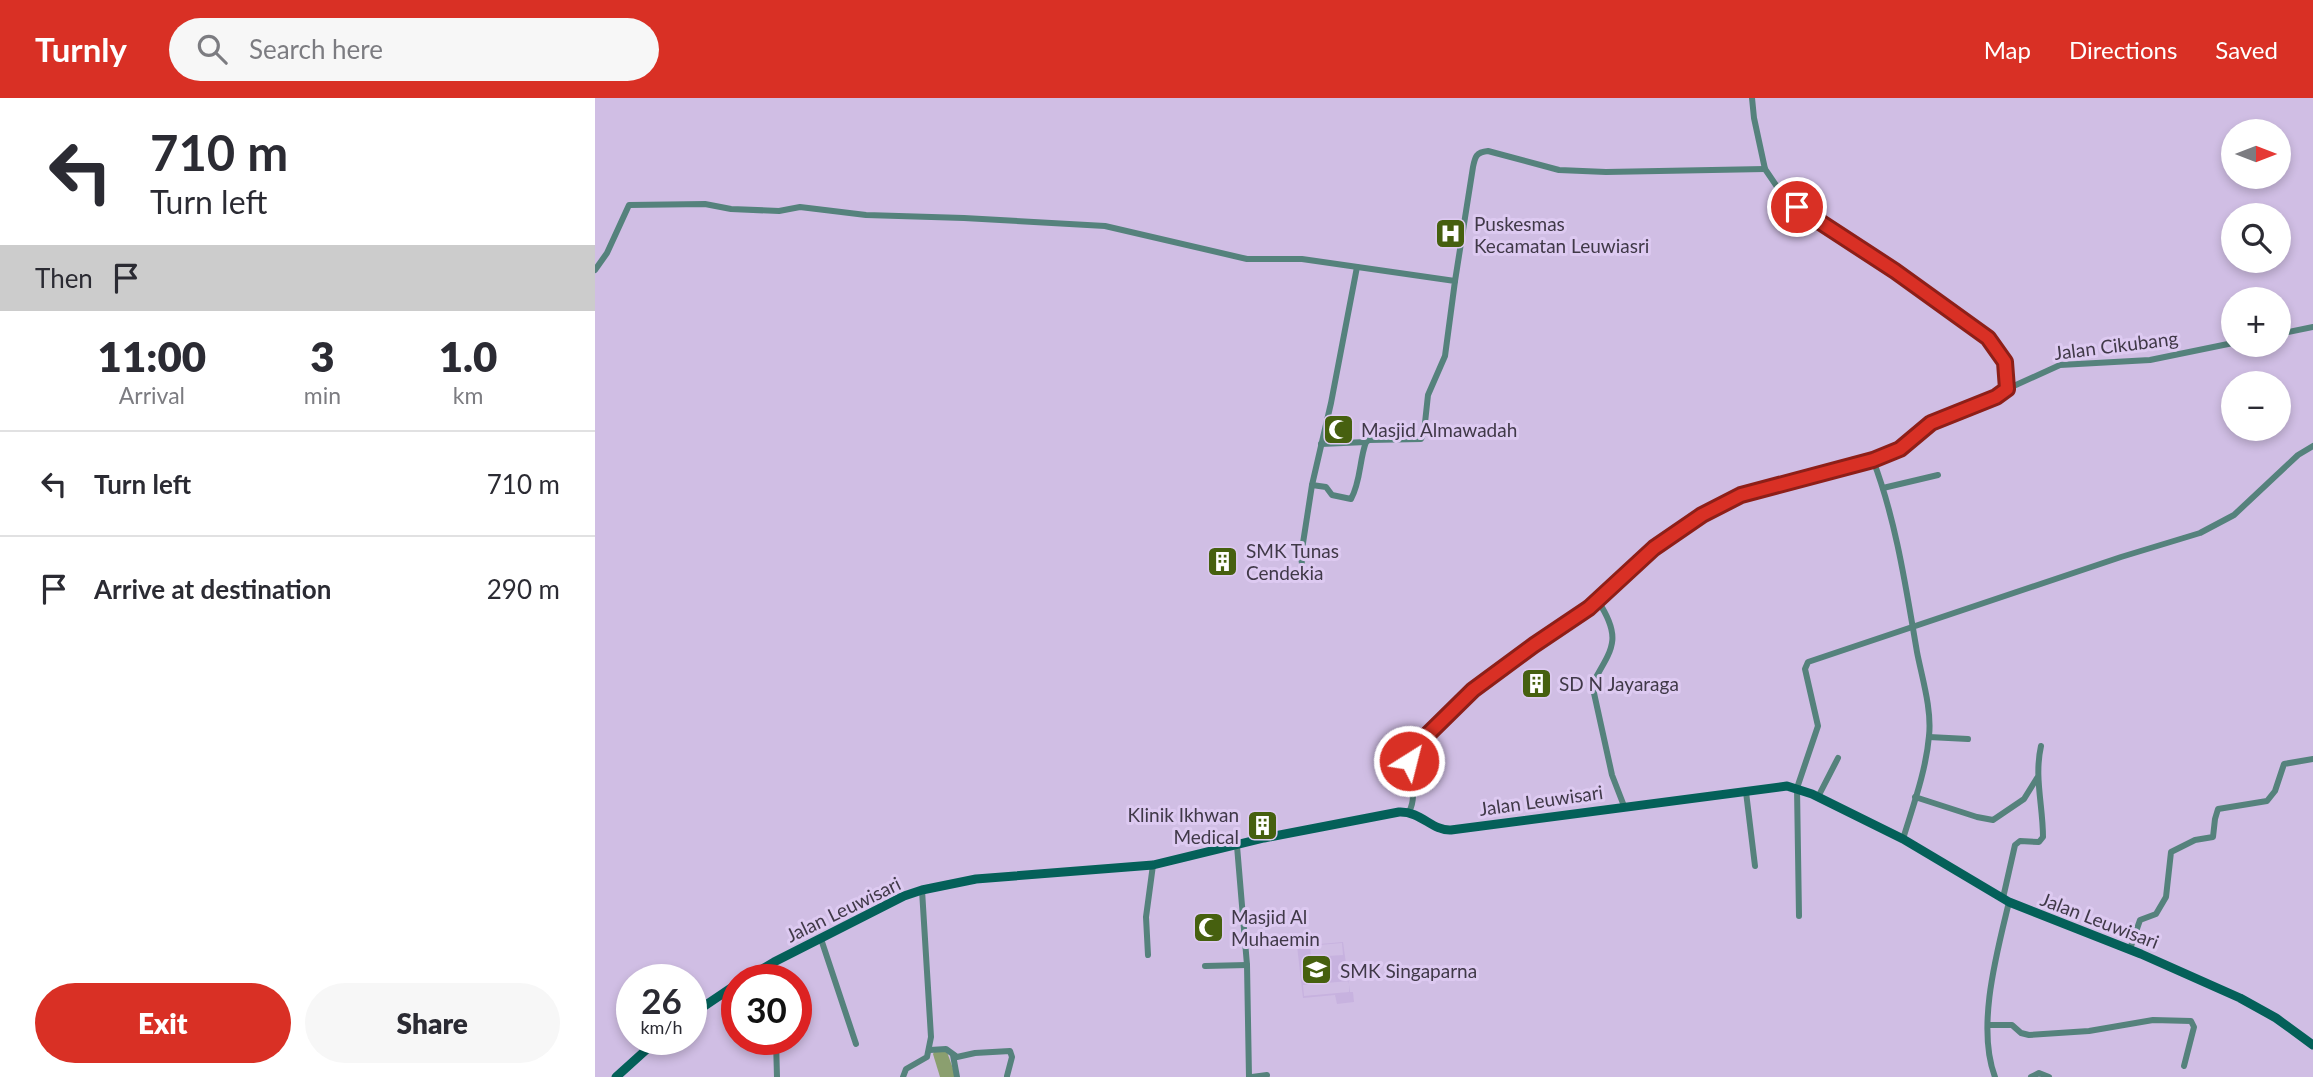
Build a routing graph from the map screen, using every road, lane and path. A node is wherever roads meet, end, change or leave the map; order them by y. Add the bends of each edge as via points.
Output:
1 (1752, 98) edge
2 (1765, 169) junction
3 (1357, 267) junction
4 (595, 270) edge
5 (1455, 281) junction
6 (2313, 327) edge
7 (2291, 332) edge
8 (2221, 345) edge
9 (2007, 389) junction
10 (1366, 442) junction
11 (1321, 444) junction
12 (2313, 446) edge
13 (1873, 460) junction
14 (1938, 475) dead end
15 (1312, 485) junction
16 (1884, 488) junction
17 (1302, 564) dead end
18 (1598, 601) junction
19 (1913, 626) junction
20 (1929, 737) junction
21 (1968, 739) dead end
22 (2041, 746) dead end
23 (1837, 758) dead end
24 (2313, 760) edge
25 (2038, 777) junction
26 (1797, 788) junction
27 (1746, 792) junction
28 (1818, 797) junction
29 (1915, 797) junction
30 (1624, 806) junction
31 (1409, 812) junction
32 (1903, 839) junction
33 (1237, 846) junction
34 (1153, 865) junction
35 (1755, 866) dead end
36 (922, 890) junction
37 (2006, 900) junction
38 (1799, 916) dead end
39 (821, 939) junction
40 (2130, 949) junction
41 (1148, 955) dead end
42 (774, 962) joint
43 (771, 964) edge
44 (1247, 965) junction
45 (1205, 966) dead end
46 (1988, 1026) junction
47 (856, 1044) dead end
48 (2313, 1045) edge
49 (930, 1050) junction
50 (640, 1055) edge
51 (776, 1055) edge
52 (953, 1055) junction
53 (2184, 1066) dead end
54 (1267, 1075) dead end
55 (1007, 1076) edge
56 (616, 1077) edge
57 (777, 1077) edge
58 (904, 1077) edge
59 (957, 1077) edge
60 (1250, 1077) edge
61 (1995, 1077) edge
62 (2031, 1077) edge
63 (2049, 1077) edge

1 - 2 street
2 - 5 street via 1559,170 1480,151 1475,156
2 - 9 street via 1780,191 1810,217 1988,338 2005,362
3 - 4 street via 1302,259 1247,259 1105,226 866,215 800,207 731,209 705,204 629,205
3 - 5 street
3 - 11 street
5 - 10 street via 1445,356 1428,395 1421,439
6 - 7 street
8 - 9 street, Jalan Cikubang via 2150,360 2066,364
9 - 13 street, Jalan Cikubang via 1931,423 1900,449
10 - 11 street
10 - 15 street via 1351,499
11 - 15 street
12 - 19 street via 2234,515 2200,533
13 - 16 street
13 - 18 street, Jalan Cikubang via 1730,499 1662,541
14 - 16 street
15 - 17 street
16 - 19 street
18 - 30 street via 1614,639 1592,684 1612,775
18 - 31 street, Jalan Cikubang via 1473,690 1412,750 1414,798
19 - 20 street
19 - 26 street via 1806,664 1818,726
20 - 21 street
20 - 29 street
22 - 25 street
23 - 28 street
24 - 40 street via 2284,764 2275,791 2266,801 2220,808 2213,837 2171,852 2166,897 2156,914 2140,920
25 - 29 street via 2024,799 1993,820
25 - 37 street via 2043,837 2039,842 2015,845
26 - 27 main road, Jalan Leuwisari
26 - 28 main road, Jalan Leuwisari
26 - 38 street
27 - 30 main road, Jalan Leuwisari
27 - 35 street
28 - 32 main road, Jalan Leuwisari
29 - 32 street
30 - 31 main road, Jalan Leuwisari via 1445,831
31 - 33 main road, Jalan Leuwisari
32 - 37 main road, Jalan Leuwisari
33 - 34 main road, Jalan Leuwisari
33 - 44 street
34 - 36 main road, Jalan Leuwisari via 1002,875
34 - 41 street via 1146,917
36 - 39 main road, Jalan Leuwisari
36 - 49 street
37 - 40 main road, Jalan Leuwisari
37 - 46 street
39 - 42 main road, Jalan Leuwisari
39 - 47 street
40 - 48 main road, Jalan Leuwisari via 2253,1005
42 - 43 main road, Jalan Leuwisari
44 - 45 street
44 - 60 street
46 - 53 street via 2011,1025 2029,1035 2153,1020 2191,1021 2194,1027
46 - 61 street
49 - 52 street via 946,1049
49 - 58 street via 927,1057 906,1069
50 - 56 main road
51 - 57 street
52 - 55 street via 1010,1051
52 - 59 street
54 - 60 street
62 - 63 street via 2041,1073

